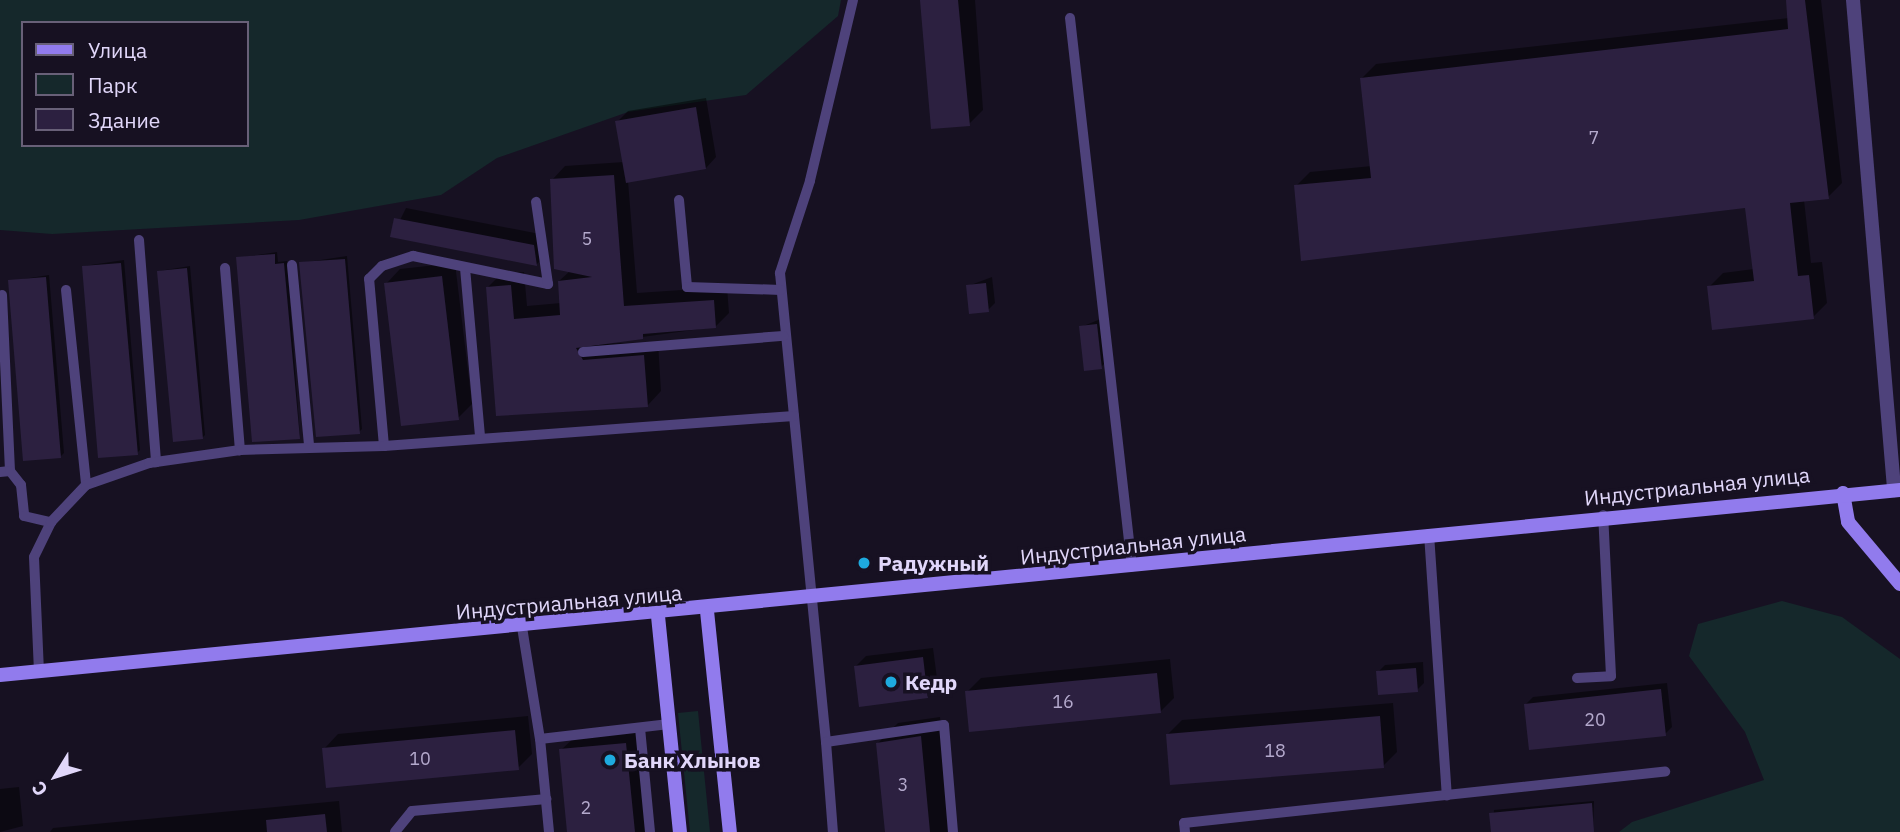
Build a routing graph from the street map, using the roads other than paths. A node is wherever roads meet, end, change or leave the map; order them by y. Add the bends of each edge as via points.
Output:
1 (853, 0) edge
2 (1853, 0) edge
3 (1070, 18) dead end
4 (679, 200) dead end
5 (536, 201) dead end
6 (139, 240) dead end
7 (292, 265) dead end
8 (225, 268) dead end
9 (465, 268) junction
10 (66, 290) dead end
11 (781, 290) junction
12 (2, 295) dead end
13 (783, 336) junction
14 (583, 352) dead end
15 (794, 416) junction
16 (480, 437) junction
17 (309, 446) junction
18 (384, 446) junction
19 (240, 450) junction
20 (156, 462) junction
21 (5, 472) edge
22 (86, 485) junction
23 (1897, 490) edge
24 (1843, 493) junction
25 (1603, 515) junction
26 (51, 522) junction
27 (1429, 534) junction
28 (1132, 567) junction
29 (1900, 584) edge
30 (815, 600) junction
31 (707, 611) junction
32 (658, 616) junction
33 (522, 627) junction
34 (39, 672) junction
35 (0, 675) edge
36 (1577, 678) dead end
37 (669, 724) junction
38 (640, 728) junction
39 (540, 739) junction
40 (826, 742) junction
41 (1665, 772) dead end
42 (1447, 795) junction
43 (546, 799) junction
44 (395, 832) edge
45 (549, 832) edge
46 (650, 832) edge
47 (680, 832) edge
48 (730, 832) edge
49 (833, 832) edge
50 (953, 832) edge
51 (1185, 832) edge

1 - 11 lane
2 - 23 street, Индустриальная улица
3 - 28 lane
4 - 11 lane via 687,287
5 - 9 lane via 548,284
6 - 20 lane
7 - 17 lane
8 - 19 lane
9 - 16 lane
9 - 18 lane via 413,256 382,266 369,279
10 - 22 lane
11 - 13 lane
12 - 21 lane
13 - 14 lane
13 - 15 lane
15 - 16 lane
15 - 30 lane
16 - 18 lane
17 - 18 lane
17 - 19 lane
19 - 20 lane
20 - 22 lane
21 - 26 lane via 21,485 24,516
22 - 26 lane
23 - 24 street, Индустриальная улица
24 - 25 street, Индустриальная улица
24 - 29 street via 1848,522
25 - 27 street, Индустриальная улица
25 - 36 lane via 1611,676
26 - 34 lane via 34,557
27 - 28 street, Индустриальная улица
27 - 42 lane
28 - 30 street, Индустриальная улица
30 - 31 street, Индустриальная улица
30 - 40 lane
31 - 32 street, Индустриальная улица
31 - 48 street
32 - 33 street, Индустриальная улица
32 - 37 street
33 - 34 street, Индустриальная улица
33 - 39 lane
34 - 35 street, Индустриальная улица
37 - 38 lane
37 - 47 street
38 - 39 lane
38 - 46 lane
39 - 43 lane
40 - 49 lane
40 - 50 lane via 944,725
41 - 42 lane
42 - 51 lane via 1184,823
43 - 44 lane via 412,811
43 - 45 lane

